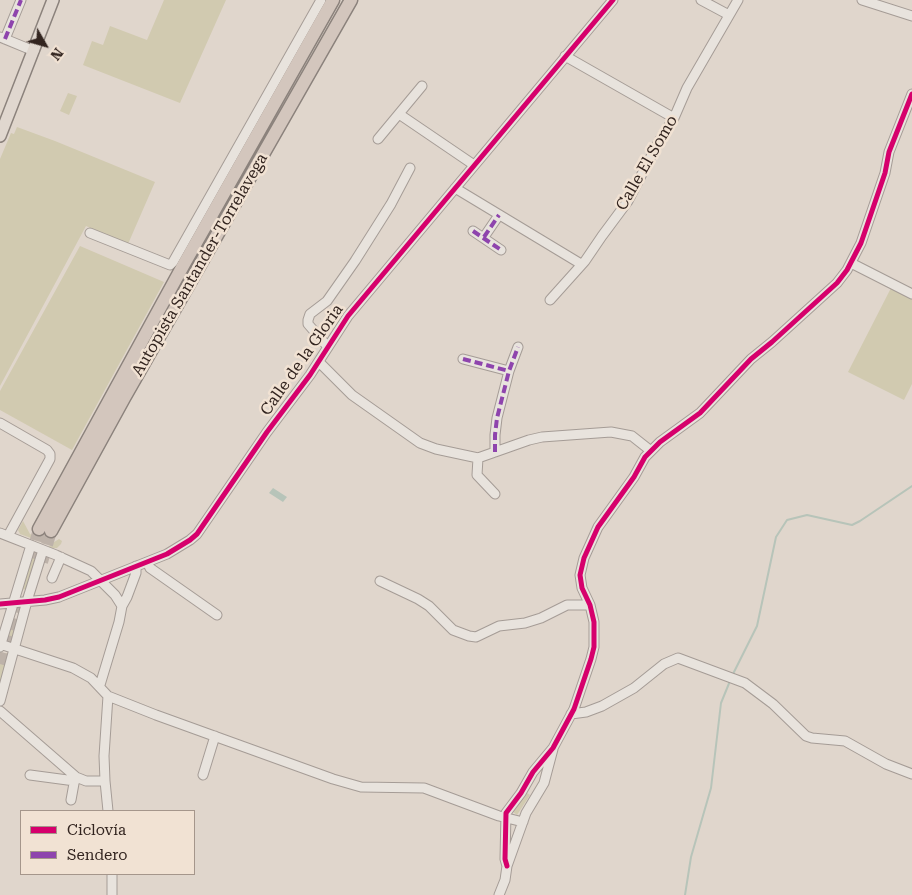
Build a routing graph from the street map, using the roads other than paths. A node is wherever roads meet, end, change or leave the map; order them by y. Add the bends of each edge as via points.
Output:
1 (20, 0) edge
2 (53, 0) edge
3 (321, 0) edge
4 (333, 0) edge
5 (351, 0) edge
6 (614, 0) edge
7 (701, 0) edge
8 (738, 0) edge
9 (862, 0) edge
10 (728, 14) junction
11 (912, 16) edge
12 (2, 38) edge
13 (34, 51) junction
14 (565, 56) junction
15 (422, 86) dead end
16 (912, 94) edge
17 (399, 114) junction
18 (674, 118) junction
19 (0, 136) edge
20 (378, 139) dead end
21 (474, 165) junction
22 (410, 168) dead end
23 (455, 188) junction
24 (498, 215) junction
25 (473, 231) dead end
26 (90, 232) dead end
27 (484, 237) junction
28 (501, 250) dead end
29 (852, 263) junction
30 (581, 264) junction
31 (912, 294) edge
32 (550, 300) dead end
33 (328, 347) junction
34 (518, 347) dead end
35 (463, 359) dead end
36 (319, 362) junction
37 (510, 372) junction
38 (0, 423) edge
39 (651, 450) junction
40 (495, 452) junction
41 (478, 458) junction
42 (495, 494) dead end
43 (4, 534) edge
44 (31, 545) junction
45 (43, 550) junction
46 (61, 557) junction
47 (147, 562) junction
48 (136, 566) junction
49 (52, 578) dead end
50 (99, 580) junction
51 (380, 582) dead end
52 (27, 601) junction
53 (12, 603) junction
54 (0, 604) edge
55 (590, 605) junction
56 (122, 606) junction
57 (217, 614) dead end
58 (0, 645) edge
59 (14, 649) junction
60 (100, 685) junction
61 (108, 696) junction
62 (0, 701) edge
63 (0, 711) edge
64 (571, 714) junction
65 (216, 736) junction
66 (553, 748) junction
67 (912, 774) edge
68 (30, 775) dead end
69 (203, 776) dead end
70 (75, 779) junction
71 (104, 782) junction
72 (71, 800) dead end
73 (108, 810) edge
74 (505, 818) junction
75 (523, 822) junction
76 (506, 866) junction
77 (112, 875) edge
78 (112, 895) edge
79 (499, 895) edge

1 - 12 street
2 - 13 main road
3 - 26 street via 173,262 170,265
4 - 5 highway, Autopista Santander-Torrelavega via 179,273 45,530
6 - 14 street, Calle de la Gloria
7 - 10 street
8 - 10 street, Calle El Somo
9 - 11 street
10 - 18 street, Calle El Somo
12 - 13 street
13 - 19 main road
14 - 18 street
14 - 21 street, Calle de la Gloria
15 - 17 street
16 - 29 street
17 - 20 street
17 - 21 street
18 - 30 street, Calle El Somo via 628,201
21 - 23 street, Calle de la Gloria
22 - 33 street, Calle de la Gloria via 327,301 310,314 308,324
23 - 24 street
23 - 33 street, Calle de la Gloria via 357,304
24 - 27 street
24 - 30 street
25 - 27 street
27 - 28 street
29 - 31 street
29 - 39 street via 837,282 751,359 700,413
30 - 32 street, Calle El Somo
33 - 36 street, Calle de la Gloria
34 - 37 street
35 - 37 street
36 - 41 street, Calle de la Gloria via 352,395 420,443
36 - 47 street, Calle de la Gloria via 197,534 175,550
37 - 40 street via 497,418
38 - 43 street via 50,454
39 - 40 street via 632,436 611,432 542,437
39 - 55 street via 598,527 584,558 580,582
40 - 41 street
41 - 42 street via 477,476
43 - 44 street
44 - 45 street
44 - 53 street
45 - 46 street
45 - 52 street
46 - 49 street
46 - 50 street via 91,571
47 - 48 street, Calle de la Gloria
47 - 57 street via 150,568
48 - 50 street, Calle de la Gloria
48 - 56 street
50 - 52 street, Calle de la Gloria via 59,597
50 - 56 street
51 - 55 street via 429,606 454,630 476,637 499,626 541,618 567,605
52 - 53 street, Calle de la Gloria
52 - 59 street
53 - 54 street, Calle de la Gloria
53 - 58 street
55 - 64 street via 594,647
56 - 60 street
58 - 59 street
59 - 60 street via 73,668
59 - 62 street
60 - 61 street
61 - 65 street
61 - 71 street
63 - 70 street
64 - 66 street
64 - 67 street via 602,706 634,688 673,658 684,659 745,683 764,696 806,736 845,741 886,764
65 - 69 street
65 - 74 street via 352,786 424,788
66 - 74 street via 533,772
66 - 75 street via 544,783
68 - 70 street
70 - 71 street
70 - 72 street
71 - 73 street
74 - 75 street
74 - 76 street
75 - 76 street
76 - 79 street
77 - 78 street

